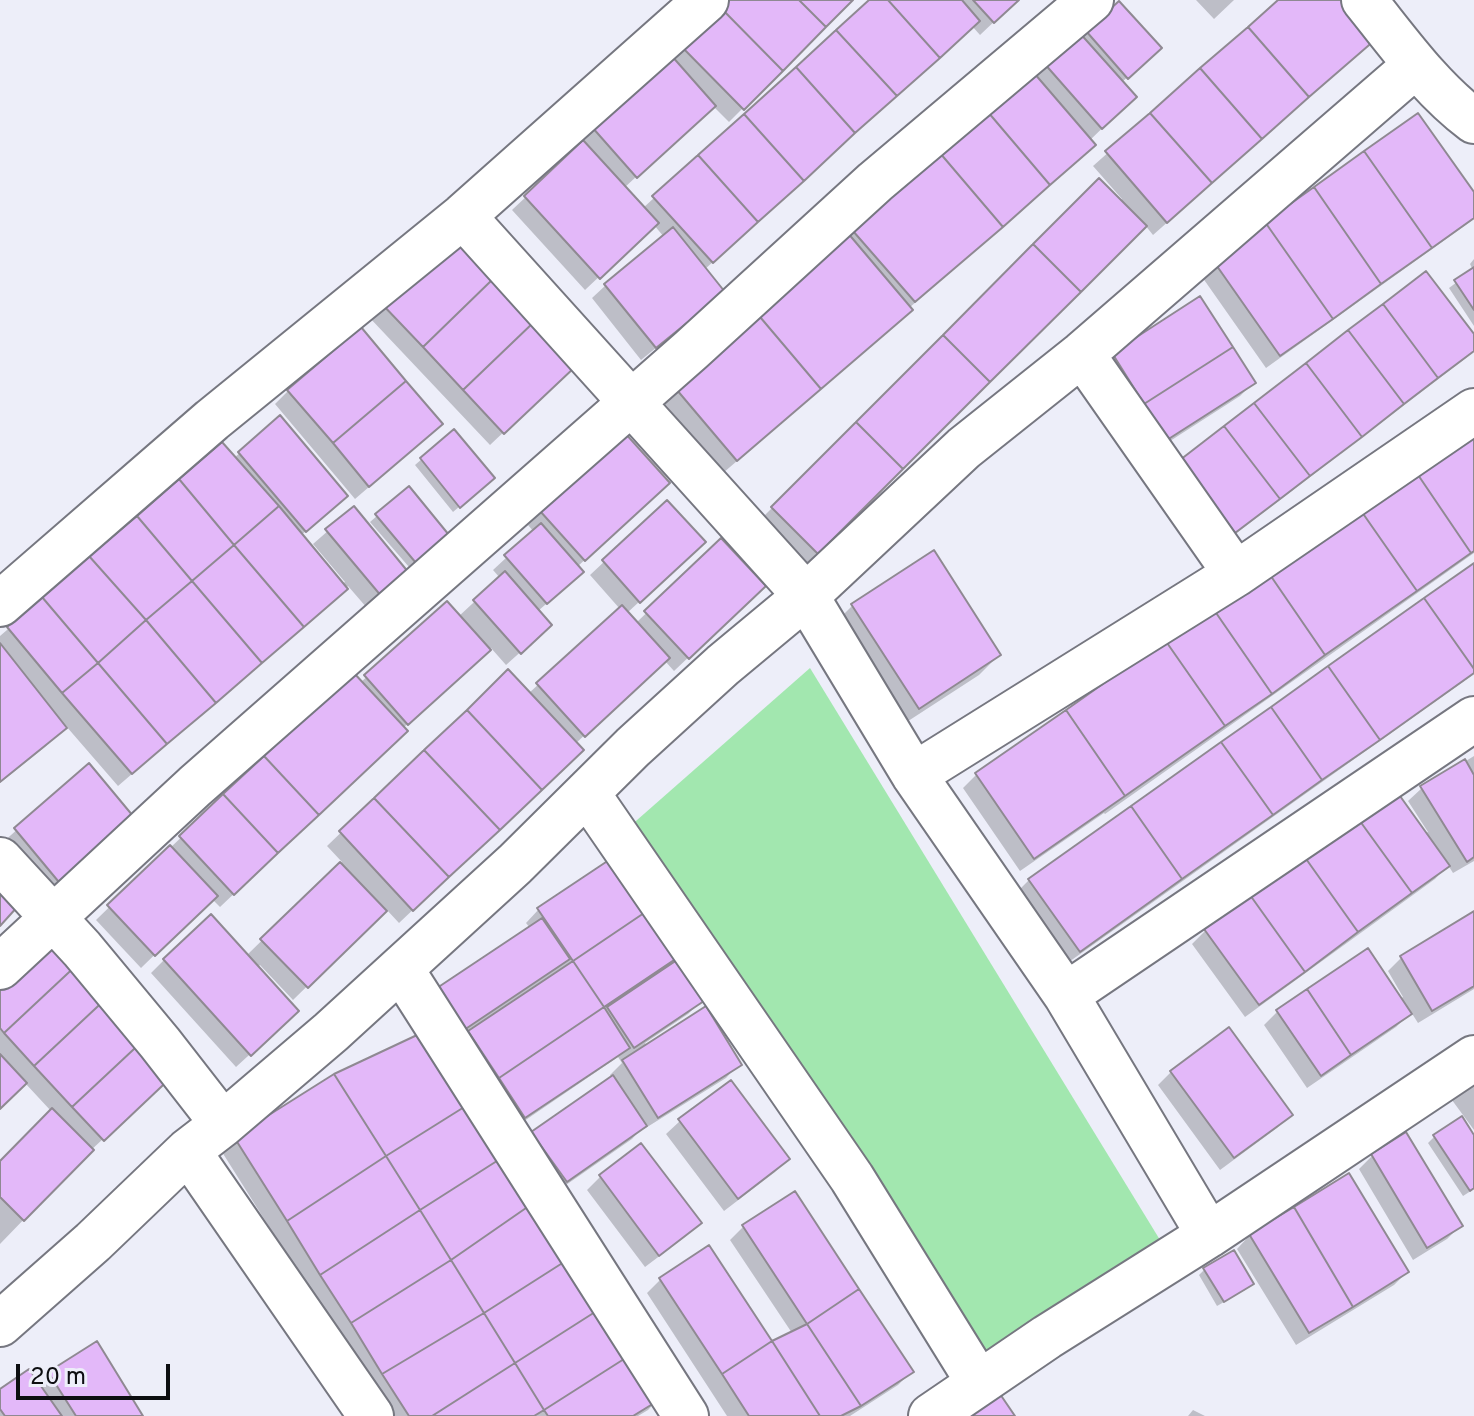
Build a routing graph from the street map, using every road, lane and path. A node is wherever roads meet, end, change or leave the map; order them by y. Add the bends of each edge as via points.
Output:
1 (706, 0) edge
2 (1091, 0) edge
3 (1364, 0) edge
4 (1416, 65) junction
5 (1474, 121) edge
6 (463, 216) junction
7 (1082, 354) junction
8 (630, 402) junction
9 (1474, 411) edge
10 (1236, 574) junction
11 (806, 596) junction
12 (0, 604) edge
13 (1474, 719) edge
14 (914, 775) junction
15 (587, 793) junction
16 (0, 860) edge
17 (54, 918) junction
18 (0, 967) edge
19 (401, 969) junction
20 (1066, 995) junction
21 (1474, 1058) edge
22 (223, 1124) junction
23 (188, 1151) junction
24 (1209, 1235) junction
25 (0, 1324) edge
26 (979, 1383) junction
27 (371, 1416) edge
28 (686, 1416) edge
29 (931, 1416) edge

1 - 6 street
2 - 8 street via 875,182
3 - 4 street
4 - 5 street
4 - 7 street
6 - 8 street
6 - 12 street via 212,420
7 - 10 street
7 - 11 street via 964,448
8 - 11 street
8 - 17 street
9 - 10 street
10 - 14 street
11 - 14 street
11 - 15 street via 723,665
13 - 20 street
14 - 20 street
15 - 19 street
15 - 26 street via 852,1178
16 - 17 street
17 - 18 street
17 - 22 street
19 - 22 street
19 - 28 street
20 - 24 street
21 - 24 street
22 - 23 street
23 - 25 street
23 - 27 street
24 - 26 street
26 - 29 street

